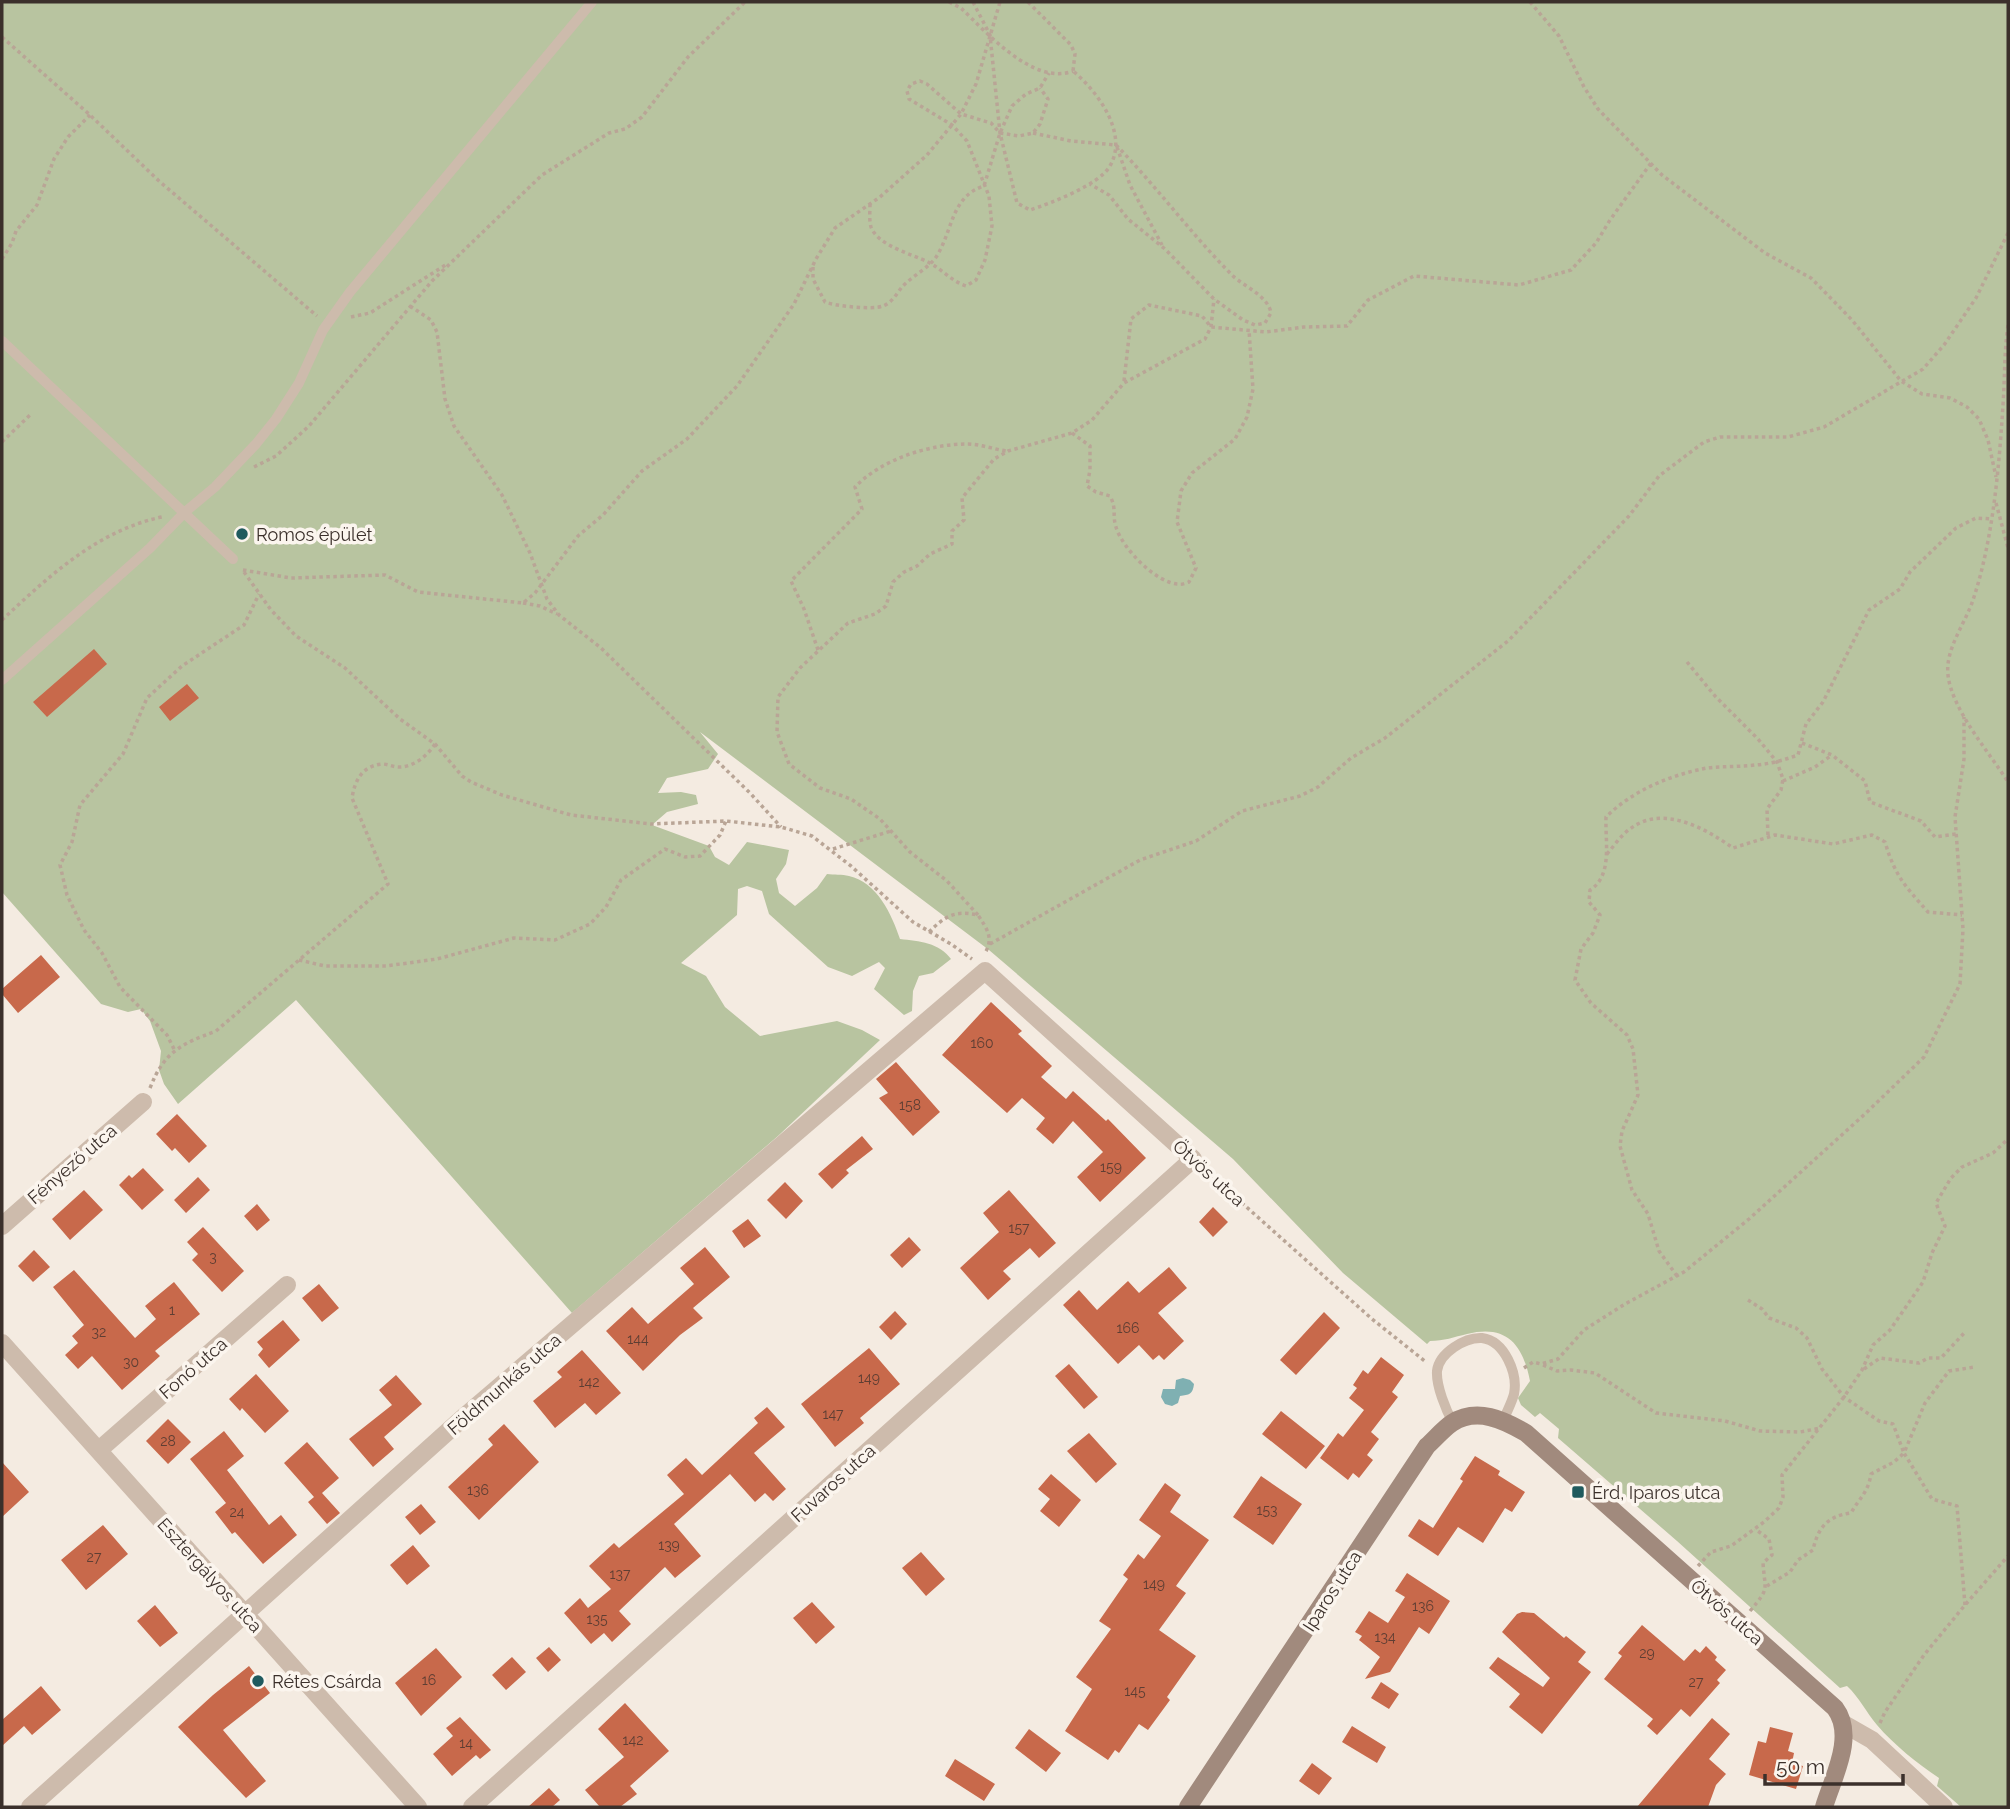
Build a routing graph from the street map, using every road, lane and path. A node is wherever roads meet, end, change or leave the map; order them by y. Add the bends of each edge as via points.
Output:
1 (592, 2) edge
2 (745, 2) edge
3 (948, 2) edge
4 (973, 2) edge
5 (1000, 2) edge
6 (1028, 2) edge
7 (1530, 2) edge
8 (990, 35) junction
9 (2, 37) edge
10 (1073, 71) junction
11 (1049, 73) junction
12 (1040, 88) junction
13 (961, 114) junction
14 (90, 115) junction
15 (952, 125) junction
16 (1000, 133) junction
17 (1032, 133) junction
18 (1116, 145) junction
19 (1651, 163) junction
20 (1090, 184) junction
21 (984, 186) junction
22 (870, 204) junction
23 (2008, 233) edge
24 (1165, 249) junction
25 (456, 258) junction
26 (2, 259) edge
27 (930, 263) junction
28 (813, 265) junction
29 (1214, 299) junction
30 (410, 306) junction
31 (330, 320) junction
32 (2008, 325) edge
33 (1211, 327) junction
34 (1249, 330) junction
35 (2, 341) edge
36 (1901, 381) junction
37 (1124, 383) junction
38 (30, 415) dead end
39 (1072, 433) junction
40 (2, 442) edge
41 (1008, 452) junction
42 (251, 468) dead end
43 (1996, 477) junction
44 (1995, 499) junction
45 (184, 512) junction
46 (1992, 519) junction
47 (2008, 548) edge
48 (233, 559) joint
49 (243, 570) junction
50 (541, 583) junction
51 (259, 593) junction
52 (523, 603) junction
53 (559, 615) junction
54 (2, 620) edge
55 (818, 650) junction
56 (1687, 662) dead end
57 (2, 680) edge
58 (1964, 717) junction
59 (1802, 743) junction
60 (435, 744) junction
61 (1832, 755) junction
62 (1777, 762) junction
63 (1783, 781) junction
64 (2008, 782) edge
65 (726, 821) junction
66 (781, 827) junction
67 (891, 831) junction
68 (1956, 834) junction
69 (1768, 837) junction
70 (831, 849) junction
71 (1605, 855) junction
72 (978, 915) junction
73 (1962, 915) junction
74 (929, 932) junction
75 (990, 944) junction
76 (299, 960) junction
77 (981, 968) junction
78 (174, 1049) junction
79 (143, 1102) joint
80 (2008, 1139) edge
81 (1193, 1159) junction
82 (2, 1226) edge
83 (1677, 1276) junction
84 (287, 1285) dead end
85 (1748, 1300) dead end
86 (1966, 1331) dead end
87 (2, 1343) edge
88 (1541, 1364) junction
89 (1975, 1367) dead end
90 (1437, 1370) junction
91 (1862, 1370) junction
92 (1513, 1375) junction
93 (1844, 1397) junction
94 (1503, 1419) junction
95 (1452, 1423) junction
96 (1821, 1428) junction
97 (99, 1450) junction
98 (1904, 1453) junction
99 (1755, 1529) junction
100 (2008, 1556) edge
101 (1688, 1578) junction
102 (1767, 1586) junction
103 (1965, 1605) junction
104 (245, 1616) junction
105 (1740, 1624) junction
106 (1885, 1712) dead end
107 (1844, 1724) junction
108 (30, 1807) edge
109 (418, 1807) edge
110 (472, 1807) edge
111 (1188, 1807) edge
112 (1824, 1807) edge
113 (1944, 1807) edge

1 - 31 lane
2 - 25 path via 688,57 642,117 542,175
3 - 8 path
4 - 8 path
5 - 8 path
6 - 10 path via 1071,45
7 - 19 path via 1559,36 1598,108
8 - 11 path via 1027,66
8 - 13 path via 976,84
8 - 16 path
9 - 14 path
10 - 11 path via 1061,76
10 - 18 path via 1091,86 1109,115
11 - 12 path
12 - 16 path via 1012,106
12 - 17 path via 1048,99 1041,124
13 - 15 path
13 - 15 path via 927,84 911,84 909,99
13 - 16 path via 991,123
14 - 26 path via 54,159 37,205
14 - 31 path via 257,267 323,321
15 - 21 path via 967,141
15 - 22 path via 927,155
16 - 17 path
16 - 20 path via 1017,203 1030,209
16 - 21 path
17 - 18 path
18 - 20 path via 1110,166
18 - 24 path via 1130,185
18 - 29 path via 1234,277 1269,305 1271,313 1265,323 1255,325
19 - 34 path via 1596,243 1571,270 1519,285 1414,276 1367,300 1347,326
19 - 36 path via 1765,253 1811,278
20 - 24 path via 1109,195 1128,219
21 - 27 path via 972,190 956,207
21 - 27 path via 992,226 985,260 975,280 966,286 957,283
22 - 27 path via 872,227 879,237
22 - 28 path via 835,228
23 - 36 path via 1976,299 1944,345 1923,369
24 - 29 path
25 - 30 path
25 - 31 path via 370,313
27 - 28 path via 883,306 837,307 825,302 813,279
28 - 50 path via 794,304 737,386 687,439 642,471 578,536
29 - 33 path
30 - 42 path via 309,426 276,456
30 - 50 path via 431,320 437,332 445,399 454,426 502,495
31 - 45 lane via 276,419 215,487
32 - 43 path
33 - 34 path
33 - 37 path via 1205,338
33 - 37 path via 1202,316 1149,305 1131,318
34 - 39 path via 1253,389 1247,417 1235,439 1192,472 1181,492 1177,522 1196,568 1189,582 1178,585 1153,574 1130,552 1115,527 1110,496 1087,486 1090,446
35 - 45 lane
36 - 43 path via 1922,394 1950,398 1979,419
36 - 75 path via 1824,427 1788,437 1720,437 1704,442 1659,475 1629,516 1508,641 1385,738 1351,758 1318,788 1242,811 1196,841 1140,860
37 - 39 path via 1092,420
38 - 40 path
39 - 41 path
41 - 55 path via 994,459 962,498 964,520 952,531 952,544 930,554 893,582 886,607 848,624
41 - 55 path via 970,444 948,445 886,464 855,486 862,509 791,582
43 - 44 path
44 - 46 path
44 - 47 path
45 - 48 lane
45 - 54 path via 141,521 96,543
45 - 57 lane
46 - 58 path via 1973,601 1949,656 1950,687
46 - 59 path via 1976,518 1956,528 1910,572 1900,589 1869,610 1823,702 1806,724
48 - 49 path
49 - 51 path
49 - 52 path via 291,578 385,575 418,592
50 - 52 path
50 - 53 path
51 - 60 path via 296,636 345,668
51 - 78 path via 244,625 182,666 147,698 123,754 80,805 72,842 60,865 66,895 120,987 167,1035
52 - 53 path
53 - 66 path via 601,648
55 - 67 path via 778,697 777,732 789,764 820,788 851,799
56 - 62 path
58 - 64 path
58 - 68 path
59 - 61 path
59 - 62 path via 1798,755
60 - 65 path via 471,782 544,809 651,824
60 - 76 path via 427,756 410,765 383,764 364,770 355,783 352,798 388,884
61 - 63 path
61 - 68 path via 1865,781 1870,802 1921,821 1935,836
62 - 63 path
62 - 71 path via 1708,768 1670,777 1623,801 1606,817
63 - 69 path via 1768,809
65 - 66 path
65 - 76 path via 720,835 700,856 685,857 665,849 621,880 606,908 590,924 555,940 506,939 437,959 386,966 325,966
66 - 70 path via 812,836
67 - 70 path
67 - 72 path
68 - 73 path
69 - 71 path via 1732,848 1691,823 1655,818 1630,828
69 - 73 path via 1832,844 1872,835 1885,842 1899,879 1928,912
70 - 74 path
71 - 83 path via 1606,869 1598,886 1590,890 1589,902 1600,915 1581,949 1575,980 1591,1003 1627,1035 1633,1049 1638,1095 1620,1146 1632,1190 1648,1214 1659,1251
72 - 74 path via 966,912 944,917
72 - 75 path via 989,930
73 - 83 path via 1960,984 1924,1057 1749,1219
74 - 77 path
75 - 77 path
76 - 78 path via 216,1031
77 - 81 street, Ötvös utca
77 - 104 street, Földmunkás utca via 466,1416
78 - 79 path
79 - 82 street, Fényező utca
80 - 91 path via 1993,1153 1962,1167 1944,1188 1936,1203 1945,1226 1923,1282 1890,1330 1873,1345
81 - 90 path, Ötvös utca via 1372,1319
81 - 110 street, Fuvaros utca
83 - 88 path via 1584,1330 1558,1359
84 - 97 street, Fonó utca
85 - 93 path via 1769,1318 1796,1328 1807,1338 1822,1369
86 - 91 path via 1941,1359 1919,1363 1880,1358
87 - 97 street, Esztergályos utca
88 - 92 path via 1533,1362
88 - 96 path via 1557,1371 1595,1373 1656,1413 1725,1421 1760,1431
89 - 98 path via 1949,1371 1925,1404
90 - 92 lane via 1447,1352 1464,1341 1482,1338 1495,1343
90 - 95 lane
91 - 93 path
92 - 94 lane via 1514,1393
93 - 96 path
93 - 98 path via 1879,1421 1893,1424
94 - 95 street via 1469,1417
94 - 101 street, Ötvös utca via 1526,1433
95 - 111 street, Iparos utca via 1427,1446
96 - 99 path via 1782,1475 1779,1508
97 - 104 street, Esztergályos utca
98 - 102 path via 1871,1474 1868,1491 1851,1513 1828,1520 1813,1550
98 - 103 path via 1932,1499 1957,1506
99 - 101 path via 1731,1546 1711,1552
99 - 102 path via 1769,1539 1772,1555 1763,1563
100 - 103 path
101 - 105 street, Ötvös utca
102 - 105 path
103 - 106 path
104 - 108 street, Földmunkás utca
104 - 109 street, Esztergályos utca
105 - 107 street, Ötvös utca via 1835,1708
107 - 112 street
107 - 113 street, Ötvös utca via 1871,1740

